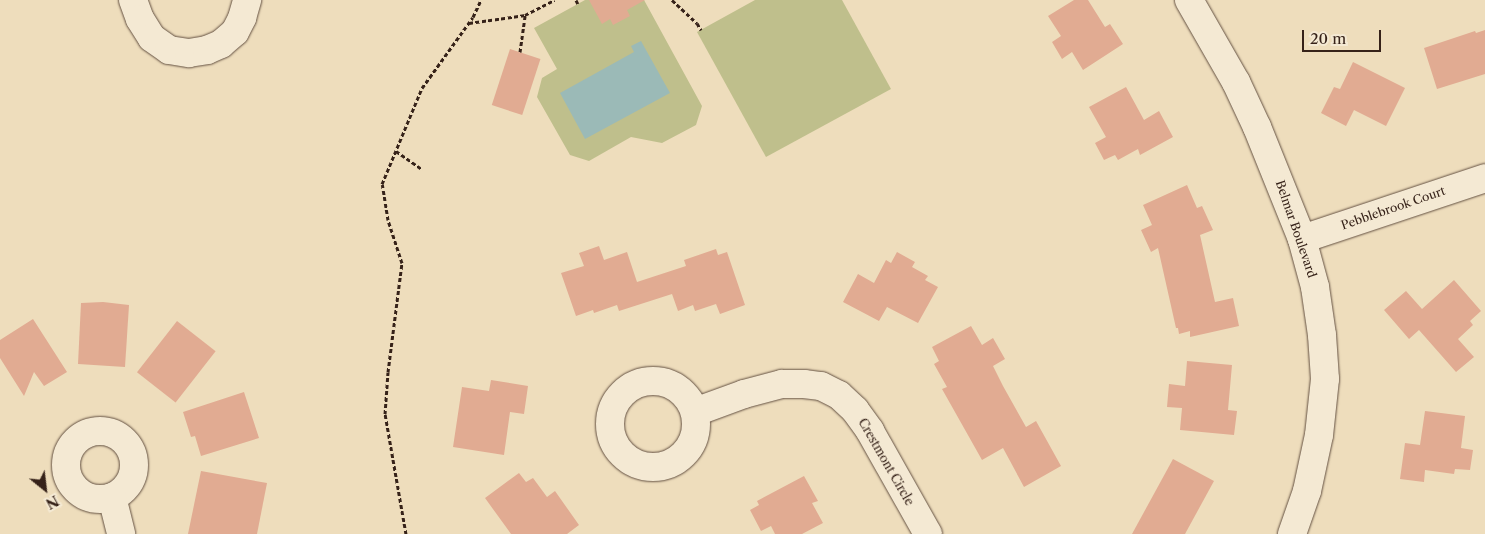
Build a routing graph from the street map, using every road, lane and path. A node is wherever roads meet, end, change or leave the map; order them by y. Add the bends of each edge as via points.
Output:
1 (133, 0) edge
2 (247, 0) edge
3 (481, 0) edge
4 (554, 0) edge
5 (672, 0) edge
6 (1189, 0) edge
7 (525, 16) junction
8 (468, 23) junction
9 (700, 30) dead end
10 (520, 52) dead end
11 (396, 151) junction
12 (422, 170) dead end
13 (1485, 178) edge
14 (1302, 239) junction
15 (695, 412) dead end
16 (112, 497) dead end
17 (121, 534) edge
18 (406, 534) edge
19 (928, 534) edge
20 (1292, 534) edge

1 - 2 street via 152,38 169,50 189,53 207,50 228,38 242,18
3 - 8 path
4 - 7 path
5 - 9 path via 697,23
6 - 14 street, Belmar Boulevard via 1236,82
7 - 8 path
7 - 10 path
8 - 11 path via 422,88
11 - 12 path
11 - 18 path via 382,184 388,220 402,263 385,414
13 - 14 street, Pebblebrook Court
14 - 20 street, Belmar Boulevard via 1315,287 1325,379 1308,491
15 - 19 street, Crestmont Circle via 782,384 821,386 839,395 870,431
16 - 17 street

